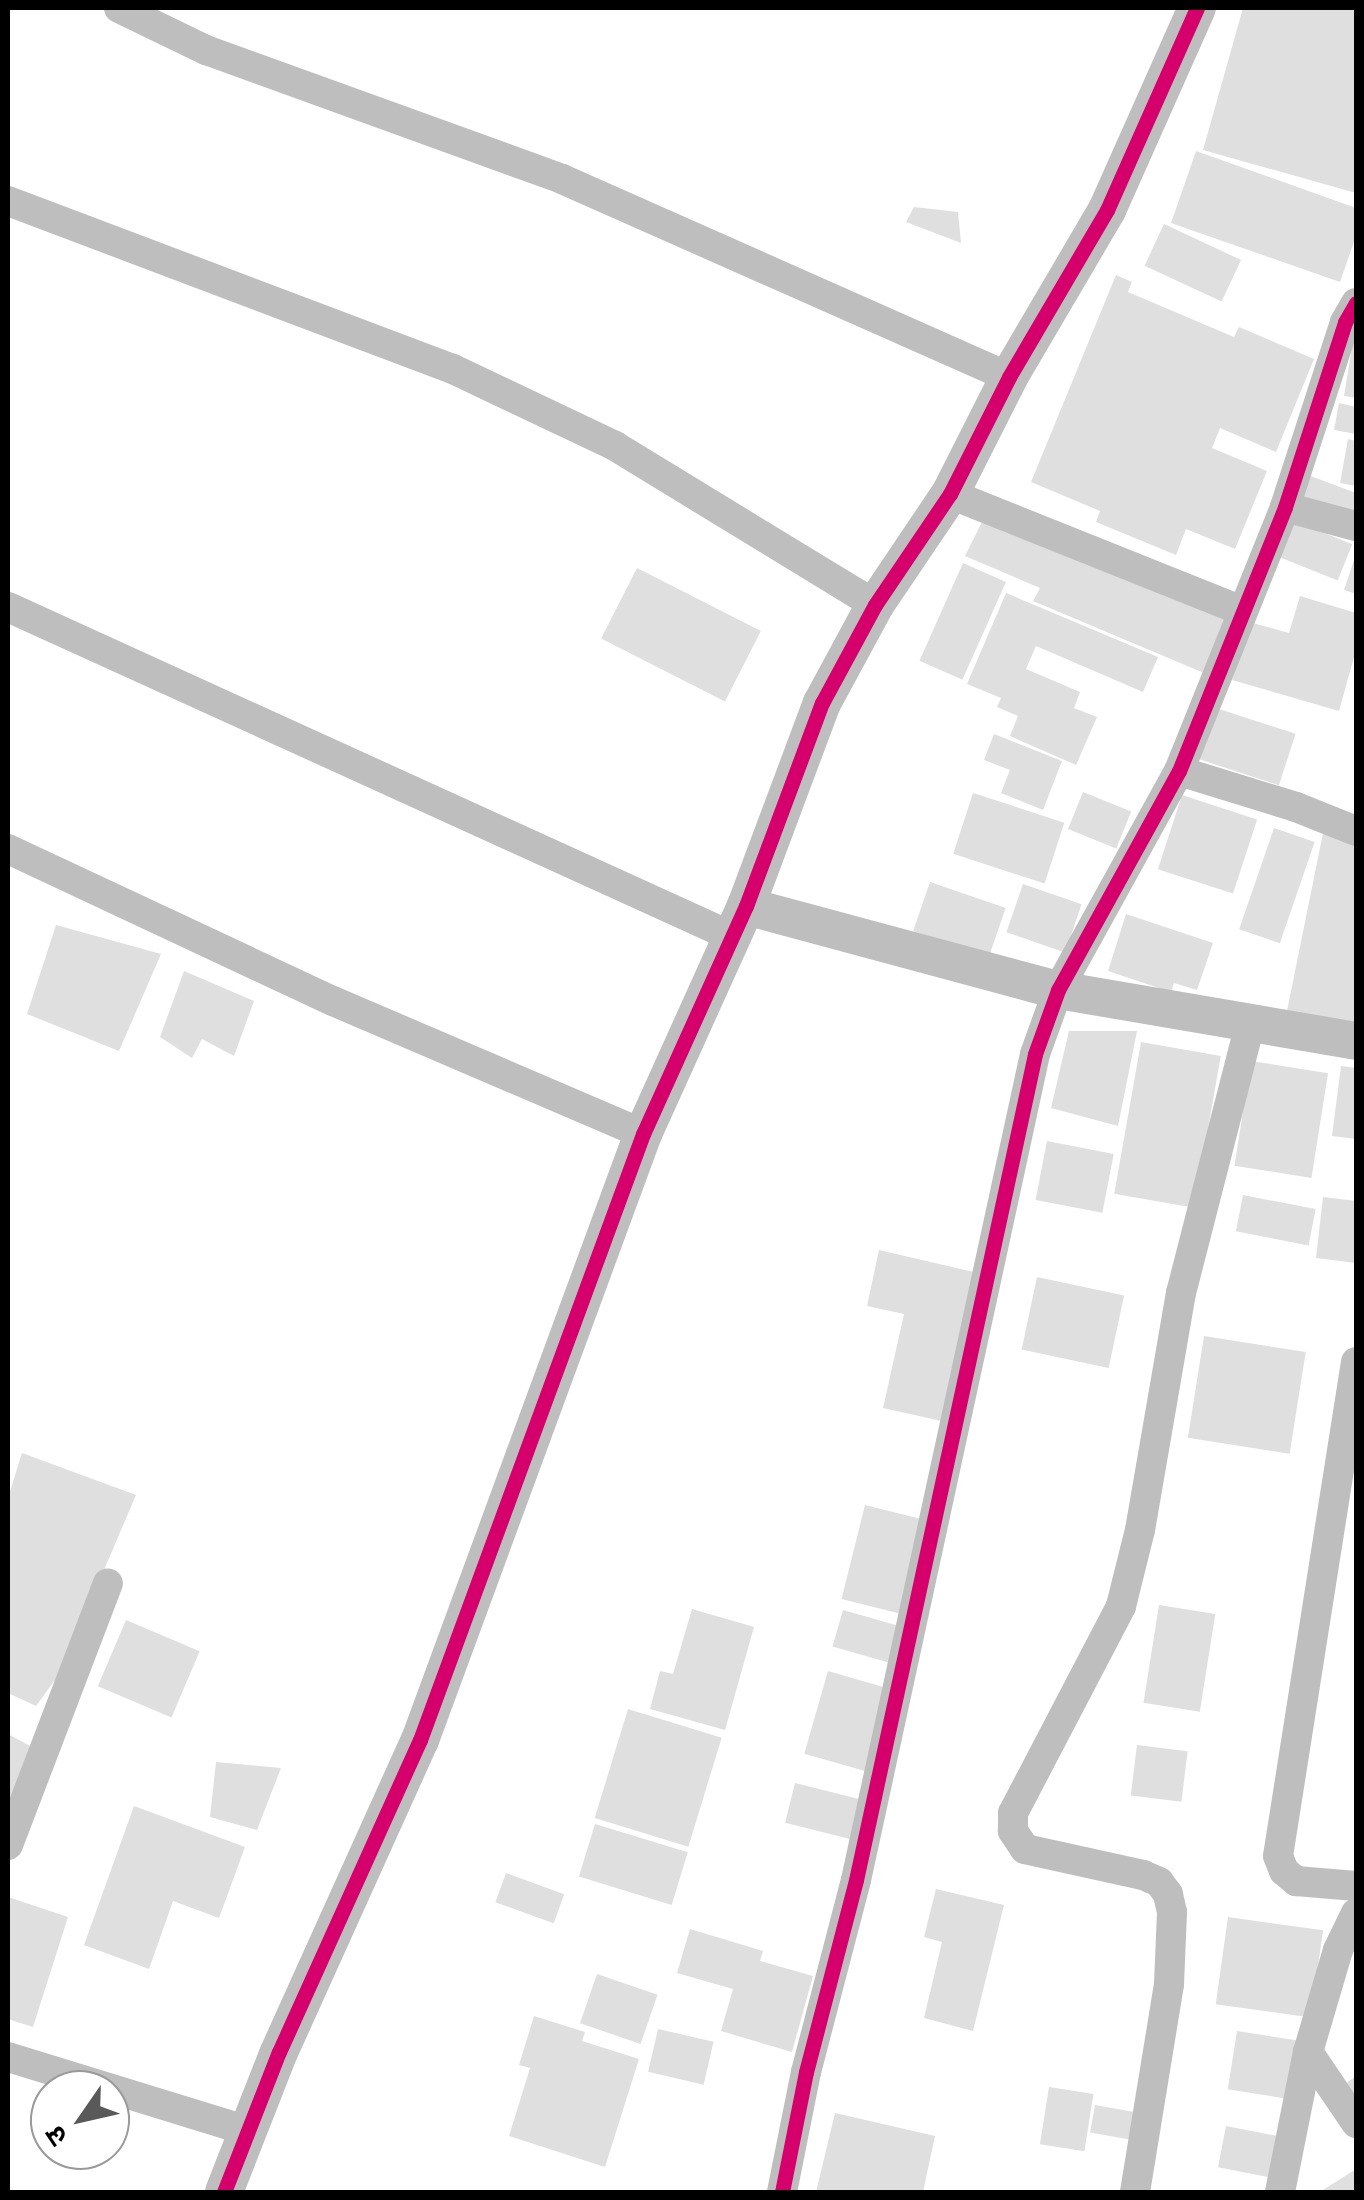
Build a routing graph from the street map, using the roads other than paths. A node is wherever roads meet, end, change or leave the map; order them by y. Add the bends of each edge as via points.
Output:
1 (119, 8) edge
2 (1198, 8) edge
3 (8, 201) edge
4 (1356, 303) edge
5 (1009, 377) junction
6 (950, 494) junction
7 (1285, 506) junction
8 (1356, 526) edge
9 (875, 604) junction
10 (8, 607) edge
11 (1240, 610) junction
12 (1178, 770) junction
13 (1356, 831) edge
14 (8, 849) edge
15 (738, 921) junction
16 (1058, 990) junction
17 (1250, 1025) junction
18 (1356, 1041) edge
19 (644, 1134) junction
20 (1356, 1362) edge
21 (108, 1584) dead end
22 (8, 1845) edge
23 (1356, 1886) edge
24 (1356, 1913) edge
25 (1308, 2052) junction
26 (8, 2057) edge
27 (1356, 2123) edge
28 (248, 2131) junction
29 (224, 2192) edge
30 (782, 2192) edge
31 (1135, 2192) edge
32 (1280, 2192) edge

1 - 5 street via 206,50 562,179
2 - 5 street via 1107,210
3 - 9 street via 453,369 615,446
4 - 7 street
5 - 6 street
6 - 9 street
6 - 11 street
7 - 8 street
7 - 11 street
9 - 15 street via 822,703
10 - 15 street
11 - 12 street
12 - 13 street
12 - 16 street
14 - 19 street via 333,1002
15 - 16 street
15 - 19 street
16 - 17 street
16 - 30 street via 1036,1054
17 - 18 street
17 - 31 street via 1181,1293 1121,1606 1013,1813 1013,1831 1025,1848 1143,1875 1168,1894 1169,1984
19 - 28 street via 420,1740
20 - 23 street via 1278,1856 1296,1881
21 - 22 street
24 - 25 street
25 - 27 street
25 - 32 street
26 - 28 street
28 - 29 street

